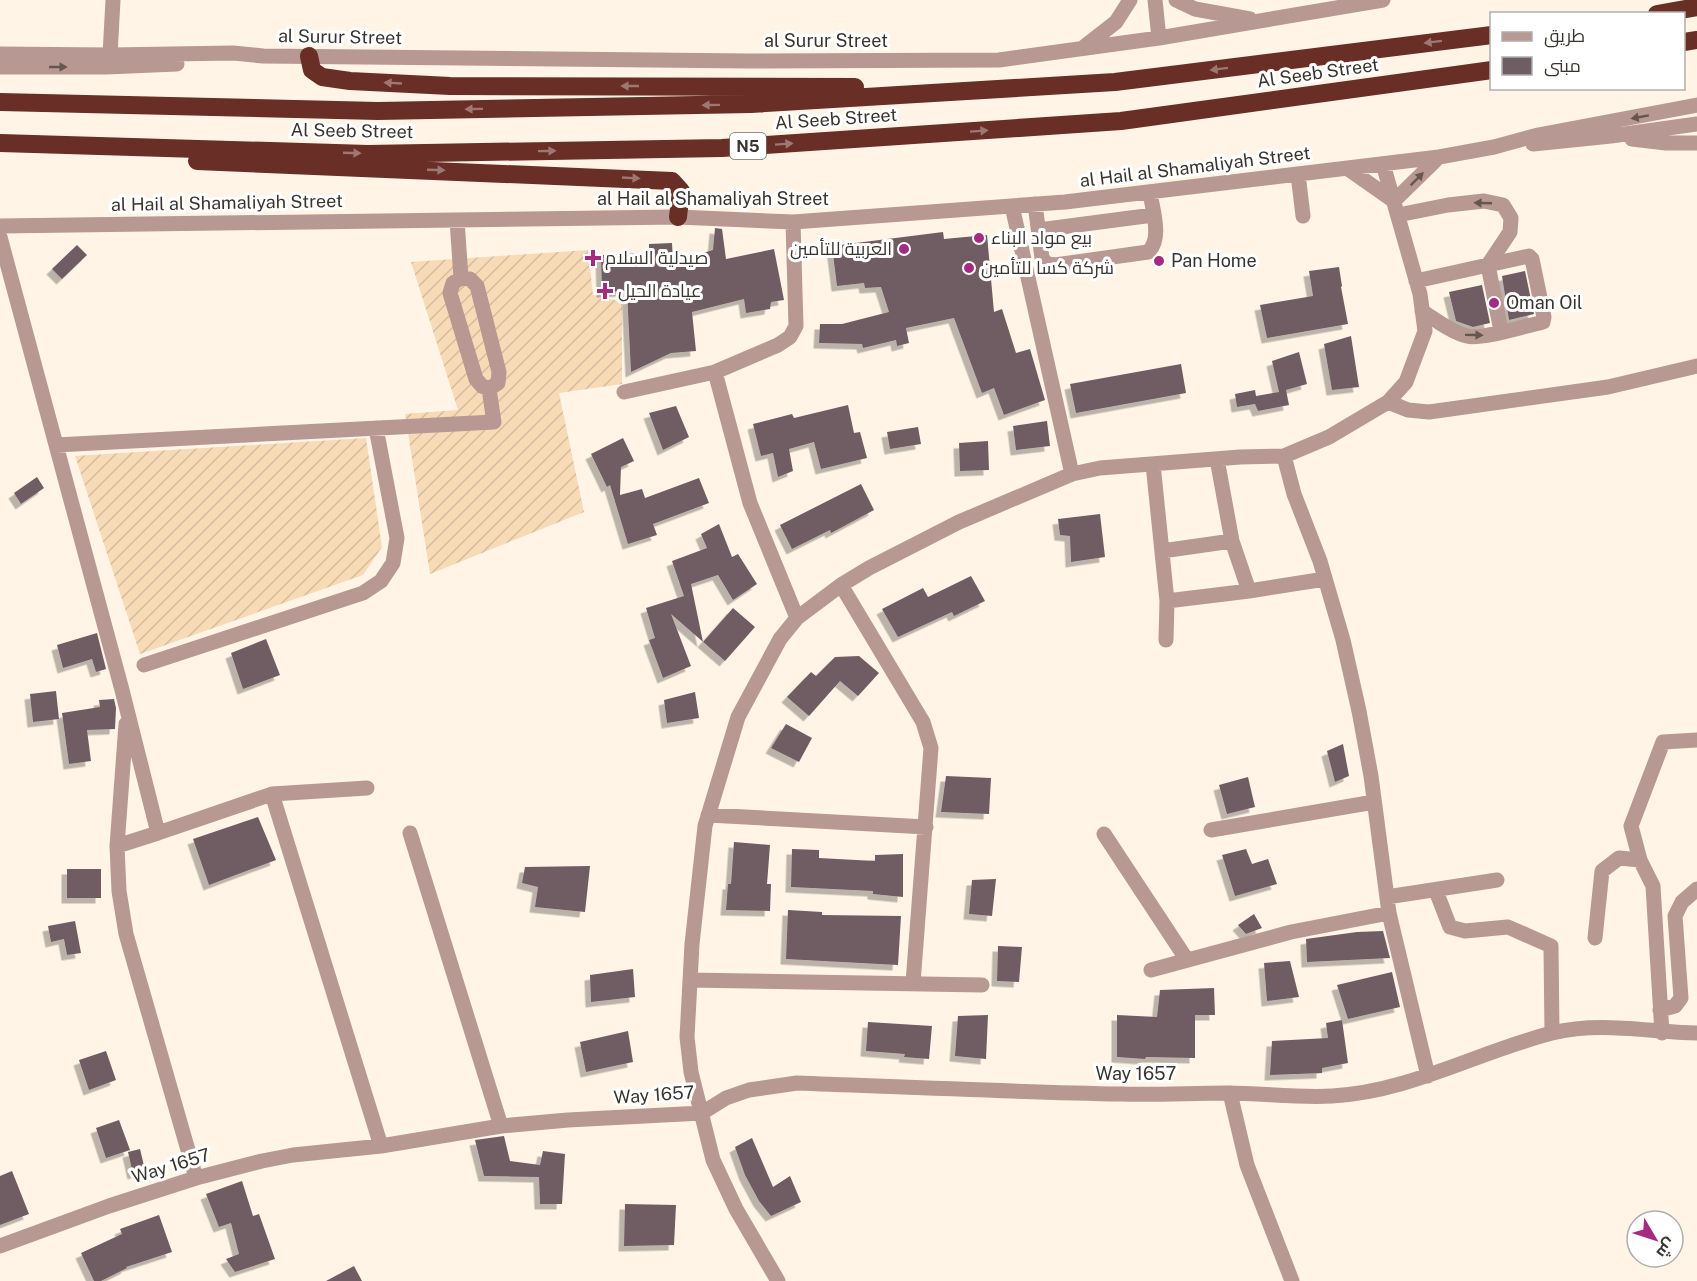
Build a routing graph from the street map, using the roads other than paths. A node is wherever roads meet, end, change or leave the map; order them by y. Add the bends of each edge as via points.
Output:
1 (113, 0) edge
2 (1130, 0) edge
3 (1155, 0) edge
4 (1176, 0) edge
5 (1383, 0) edge
6 (1334, 4) edge
7 (1697, 7) edge
8 (1668, 12) edge
9 (1259, 21) junction
10 (1490, 35) edge
11 (1159, 38) junction
12 (1083, 48) junction
13 (0, 54) edge
14 (110, 55) junction
15 (263, 56) junction
16 (309, 56) junction
17 (0, 67) edge
18 (1490, 70) edge
19 (940, 93) junction
20 (0, 102) edge
21 (1697, 105) edge
22 (1697, 121) edge
23 (1611, 136) junction
24 (0, 143) edge
25 (1697, 143) edge
26 (1494, 147) junction
27 (0, 153) edge
28 (1439, 157) junction
29 (1389, 163) junction
30 (1347, 168) junction
31 (1299, 174) junction
32 (1150, 192) junction
33 (1035, 204) junction
34 (1012, 206) junction
35 (1396, 208) junction
36 (1153, 215) junction
37 (1303, 216) dead end
38 (678, 217) junction
39 (457, 220) junction
40 (793, 222) junction
41 (0, 226) edge
42 (1039, 230) junction
43 (0, 237) edge
44 (1488, 265) junction
45 (461, 278) junction
46 (1416, 281) junction
47 (1422, 311) junction
48 (1501, 332) junction
49 (1697, 366) edge
50 (714, 372) junction
51 (489, 389) junction
52 (624, 392) dead end
53 (1389, 402) junction
54 (376, 428) junction
55 (56, 445) junction
56 (1284, 456) junction
57 (1217, 459) junction
58 (1154, 464) junction
59 (1072, 474) junction
60 (1232, 541) junction
61 (1162, 551) junction
62 (1325, 579) junction
63 (841, 585) junction
64 (1249, 591) junction
65 (1167, 601) junction
66 (797, 618) junction
67 (1166, 640) dead end
68 (144, 665) dead end
69 (128, 710) junction
70 (1697, 740) edge
71 (367, 788) dead end
72 (272, 794) junction
73 (1374, 802) junction
74 (708, 815) junction
75 (926, 827) junction
76 (1211, 830) dead end
77 (158, 833) junction
78 (410, 833) dead end
79 (1104, 834) dead end
80 (117, 846) junction
81 (1640, 860) junction
82 (1497, 879) dead end
83 (1697, 890) edge
84 (1436, 891) junction
85 (1387, 897) junction
86 (1389, 913) junction
87 (1595, 938) dead end
88 (1187, 960) junction
89 (1151, 970) dead end
90 (690, 980) junction
91 (913, 983) junction
92 (982, 984) dead end
93 (1660, 1010) junction
94 (1552, 1033) junction
95 (1662, 1033) junction
96 (1697, 1033) edge
97 (1428, 1076) junction
98 (1230, 1093) junction
99 (702, 1113) junction
100 (501, 1126) junction
101 (381, 1146) junction
102 (196, 1178) junction
103 (0, 1246) edge
104 (778, 1281) edge
105 (1292, 1281) edge

1 - 14 street
2 - 12 street via 1116,22
3 - 11 street
4 - 9 street via 1195,9
5 - 6 street, al Surur Street
6 - 9 street, al Surur Street
7 - 8 highway
9 - 11 street, al Surur Street
10 -> 19 highway, Al Seeb Street via 1115,82
11 - 12 street, al Surur Street
12 - 16 street, al Surur Street via 999,60
13 - 14 street, al Surur Street
14 - 15 street, al Surur Street
15 - 16 street, al Surur Street
17 -> 15 street, al Surur Street via 230,62
19 -> 16 highway via 918,87 450,86 350,81 322,77 312,70
24 -> 18 highway, Al Seeb Street / N5 via 368,154 722,148 1121,121
19 -> 20 highway, Al Seeb Street via 751,104 378,111
21 -> 26 street, al Hail al Shamaliyah Street
22 - 23 street, al Hail al Shamaliyah Street
23 - 25 street
23 - 26 street, al Hail al Shamaliyah Street
26 - 28 street, al Hail al Shamaliyah Street
27 -> 38 highway via 672,181 681,191
28 - 29 street, al Hail al Shamaliyah Street
35 -> 28 street
29 - 30 street, al Hail al Shamaliyah Street
29 - 35 street via 1388,188
30 - 31 street, al Hail al Shamaliyah Street
30 - 35 street
31 - 32 street, al Hail al Shamaliyah Street
31 - 37 street
32 - 33 street, al Hail al Shamaliyah Street
32 - 36 street
33 - 34 street, al Hail al Shamaliyah Street
33 - 42 street
34 - 40 street, al Hail al Shamaliyah Street
34 - 59 street
44 -> 35 street via 1510,232 1511,218 1503,205 1484,201
35 - 46 street
36 - 42 street
36 - 42 street via 1156,238 1148,252 1054,265 1042,258
38 - 39 street, al Hail al Shamaliyah Street
38 - 40 street, al Hail al Shamaliyah Street
39 - 41 street, al Hail al Shamaliyah Street
39 - 45 street
40 - 50 street via 796,326 778,345
43 - 55 street
44 - 46 street
44 - 48 street
44 - 48 street via 1531,258 1544,317 1543,322
45 - 51 street via 453,283 450,293 476,379
45 - 51 street via 470,279 477,286 499,372 498,383
46 - 47 street
47 -> 48 street via 1470,337
47 - 53 street via 1425,331 1406,382
49 - 53 street via 1608,387 1429,412 1408,410
50 - 52 street
50 - 66 street via 750,502
51 - 54 street via 494,422
53 - 56 street via 1329,437
54 - 55 street
54 - 68 street via 397,538 393,563 381,581 363,593
55 - 69 street
56 - 57 street
56 - 62 street
57 - 58 street
57 - 60 street
58 - 59 street
58 - 61 street
59 - 63 street via 959,522
60 - 61 street
60 - 64 street
61 - 65 street
62 - 64 street
62 - 73 street via 1357,701
63 - 66 street
63 - 75 street via 925,729 931,748
64 - 65 street
65 - 67 street
66 - 74 street via 780,639 738,717
69 - 77 street
69 - 80 street
70 - 81 street via 1663,742 1631,826
71 - 72 street
72 - 77 street
72 - 101 street
73 - 76 street
73 - 85 street
74 - 75 street
74 - 90 street
75 - 91 street
77 - 80 street
78 - 100 street
79 - 88 street
80 - 102 street via 126,934
81 - 87 street via 1619,858 1602,871
81 - 93 street via 1653,886
82 - 84 street
83 - 93 street via 1682,902 1675,916 1681,998 1675,1006
84 - 85 street
84 - 94 street via 1450,927 1465,931 1508,927 1551,946
85 - 86 street
86 - 88 street via 1291,932
86 - 97 street
88 - 89 street
90 - 91 street
90 - 99 street via 687,1037
91 - 92 street
93 - 95 street
94 - 95 street, Way 1657 via 1589,1027
94 - 97 street, Way 1657
95 - 96 street, Way 1657
97 - 98 street, Way 1657 via 1333,1096
98 - 99 street, Way 1657 via 1123,1094 797,1083 749,1090
98 - 105 street via 1247,1165
99 - 100 street, Way 1657
99 - 104 street via 713,1160 735,1209
100 - 101 street, Way 1657
101 - 102 street, Way 1657 via 293,1155
102 - 103 street, Way 1657

